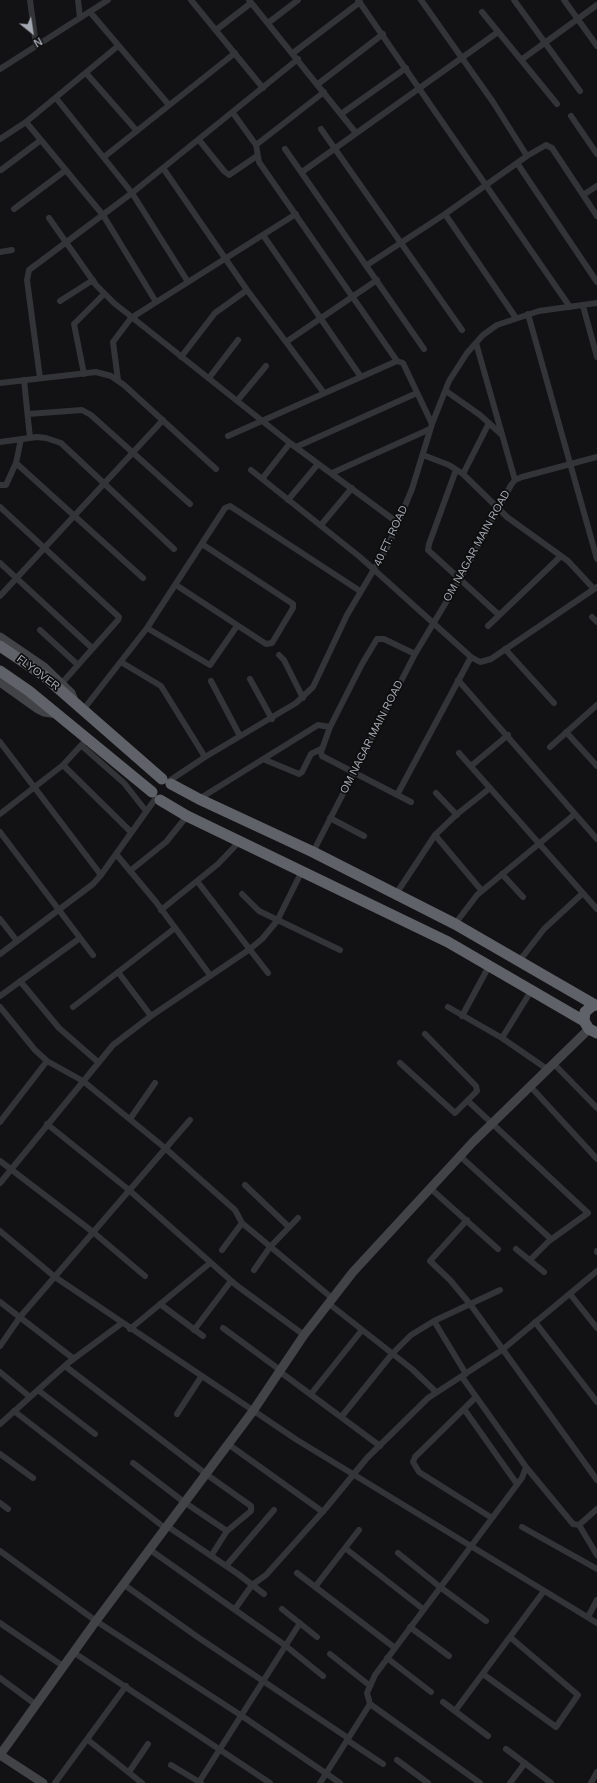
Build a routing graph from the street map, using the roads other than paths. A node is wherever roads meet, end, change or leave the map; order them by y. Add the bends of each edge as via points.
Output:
1 (30, 0) edge
2 (78, 0) edge
3 (108, 0) edge
4 (192, 0) edge
5 (298, 0) edge
6 (421, 0) edge
7 (514, 0) edge
8 (564, 0) edge
9 (250, 1) edge
10 (359, 1) edge
11 (597, 5) edge
12 (90, 12) junction
13 (482, 12) dead end
14 (80, 18) junction
15 (578, 19) junction
16 (268, 23) junction
17 (216, 30) junction
18 (498, 32) junction
19 (383, 34) junction
20 (545, 42) junction
21 (36, 45) junction
22 (118, 46) junction
23 (597, 46) edge
24 (235, 53) junction
25 (293, 53) junction
26 (462, 58) junction
27 (298, 59) junction
28 (521, 60) junction
29 (406, 68) junction
30 (0, 69) edge
31 (86, 73) junction
32 (318, 84) junction
33 (262, 88) junction
34 (420, 88) junction
35 (580, 91) dead end
36 (324, 92) junction
37 (56, 98) junction
38 (557, 104) dead end
39 (169, 105) junction
40 (233, 113) junction
41 (341, 114) junction
42 (570, 116) dead end
43 (26, 122) junction
44 (321, 129) dead end
45 (137, 131) junction
46 (356, 133) junction
47 (0, 139) edge
48 (41, 140) junction
49 (199, 140) junction
50 (256, 145) junction
51 (334, 148) junction
52 (285, 149) dead end
53 (597, 154) edge
54 (257, 156) junction
55 (527, 156) junction
56 (104, 157) junction
57 (517, 163) junction
58 (163, 168) junction
59 (1, 170) dead end
60 (66, 170) junction
61 (302, 172) junction
62 (486, 185) junction
63 (597, 186) edge
64 (132, 193) junction
65 (583, 195) junction
66 (14, 209) dead end
67 (296, 214) junction
68 (445, 214) junction
69 (103, 215) junction
70 (597, 216) edge
71 (49, 218) dead end
72 (263, 235) junction
73 (66, 242) junction
74 (401, 242) junction
75 (12, 250) dead end
76 (0, 252) edge
77 (225, 259) junction
78 (367, 265) junction
79 (92, 280) junction
80 (377, 280) junction
81 (188, 282) junction
82 (597, 282) edge
83 (247, 290) junction
84 (104, 294) junction
85 (353, 296) junction
86 (60, 301) dead end
87 (156, 302) junction
88 (597, 303) edge
89 (583, 306) junction
90 (570, 307) junction
91 (528, 314) junction
92 (131, 318) junction
93 (321, 318) junction
94 (516, 318) junction
95 (462, 330) dead end
96 (238, 340) dead end
97 (286, 342) junction
98 (476, 343) junction
99 (424, 348) dead end
100 (181, 356) junction
101 (597, 357) edge
102 (397, 361) junction
103 (266, 366) dead end
104 (84, 374) junction
105 (362, 377) junction
106 (40, 378) junction
107 (208, 378) junction
108 (24, 380) junction
109 (118, 380) junction
110 (0, 382) edge
111 (446, 391) junction
112 (417, 393) junction
113 (324, 394) junction
114 (237, 401) junction
115 (28, 414) junction
116 (163, 420) junction
117 (262, 421) junction
118 (489, 423) junction
119 (431, 427) junction
120 (502, 435) junction
121 (228, 436) dead end
122 (30, 438) junction
123 (21, 439) junction
124 (0, 442) edge
125 (290, 443) junction
126 (296, 447) junction
127 (132, 453) junction
128 (423, 455) junction
129 (597, 458) edge
130 (16, 463) junction
131 (318, 464) junction
132 (570, 465) junction
133 (216, 469) dead end
134 (251, 470) dead end
135 (456, 470) junction
136 (332, 473) junction
137 (462, 474) junction
138 (262, 479) junction
139 (515, 480) junction
140 (104, 483) junction
141 (0, 485) edge
142 (352, 488) junction
143 (288, 500) junction
144 (190, 504) dead end
145 (0, 507) edge
146 (497, 509) junction
147 (74, 515) junction
148 (398, 523) junction
149 (321, 525) junction
150 (202, 544) junction
151 (45, 547) junction
152 (174, 549) dead end
153 (561, 556) junction
154 (597, 559) edge
155 (0, 563) edge
156 (374, 570) junction
157 (16, 578) junction
158 (143, 578) dead end
159 (460, 579) junction
160 (176, 585) junction
161 (595, 588) edge
162 (360, 591) junction
163 (0, 596) edge
164 (499, 616) junction
165 (592, 617) dead end
166 (597, 622) edge
167 (433, 623) junction
168 (237, 626) junction
169 (488, 626) dead end
170 (147, 628) junction
171 (40, 630) dead end
172 (0, 637) edge
173 (0, 646) edge
174 (92, 648) junction
175 (505, 650) junction
176 (279, 654) dead end
177 (415, 654) junction
178 (471, 657) junction
179 (121, 662) junction
180 (78, 665) junction
181 (0, 671) edge
182 (250, 679) dead end
183 (458, 680) junction
184 (211, 681) dead end
185 (0, 682) edge
186 (62, 683) junction
187 (303, 698) junction
188 (554, 703) dead end
189 (597, 705) edge
190 (79, 706) junction
191 (57, 714) junction
192 (272, 719) junction
193 (330, 727) junction
194 (566, 732) junction
195 (508, 735) junction
196 (240, 736) junction
197 (0, 742) edge
198 (85, 742) junction
199 (550, 747) dead end
200 (321, 749) junction
201 (459, 753) dead end
202 (205, 757) junction
203 (263, 759) junction
204 (63, 765) junction
205 (471, 766) junction
206 (597, 766) edge
207 (353, 772) junction
208 (168, 781) junction
209 (35, 788) junction
210 (490, 788) junction
211 (436, 793) dead end
212 (397, 795) junction
213 (156, 797) junction
214 (199, 799) junction
215 (411, 802) dead end
216 (146, 811) junction
217 (0, 814) edge
218 (457, 814) junction
219 (575, 814) junction
220 (187, 816) junction
221 (330, 818) junction
222 (0, 832) edge
223 (130, 832) junction
224 (435, 835) junction
225 (364, 836) dead end
226 (597, 839) edge
227 (240, 841) junction
228 (540, 844) junction
229 (313, 852) junction
230 (116, 854) junction
231 (130, 871) junction
232 (302, 871) junction
233 (502, 874) junction
234 (101, 876) junction
235 (198, 882) junction
236 (482, 890) junction
237 (583, 893) junction
238 (242, 894) dead end
239 (396, 894) junction
240 (523, 897) dead end
241 (597, 909) edge
242 (59, 910) junction
243 (161, 910) junction
244 (0, 918) edge
245 (277, 921) junction
246 (455, 924) junction
247 (175, 928) junction
248 (80, 938) junction
249 (17, 941) junction
250 (250, 949) junction
251 (340, 950) dead end
252 (0, 954) edge
253 (93, 955) dead end
254 (520, 960) junction
255 (489, 966) junction
256 (118, 972) junction
257 (268, 974) dead end
258 (210, 976) junction
259 (20, 981) junction
260 (532, 991) junction
261 (0, 996) edge
262 (596, 1005) edge
263 (0, 1007) edge
264 (73, 1007) dead end
265 (448, 1007) dead end
266 (151, 1016) junction
267 (462, 1016) junction
268 (590, 1028) edge
269 (425, 1034) dead end
270 (502, 1038) junction
271 (47, 1061) junction
272 (98, 1062) junction
273 (400, 1064) dead end
274 (550, 1066) junction
275 (83, 1081) junction
276 (155, 1083) dead end
277 (530, 1086) junction
278 (468, 1102) junction
279 (597, 1108) edge
280 (130, 1119) junction
281 (190, 1120) dead end
282 (0, 1122) edge
283 (48, 1124) junction
284 (491, 1124) junction
285 (165, 1148) junction
286 (460, 1156) junction
287 (597, 1159) edge
288 (0, 1161) edge
289 (10, 1170) junction
290 (0, 1183) edge
291 (245, 1184) dead end
292 (430, 1188) junction
293 (129, 1190) junction
294 (298, 1218) dead end
295 (467, 1220) junction
296 (242, 1223) junction
297 (289, 1227) junction
298 (0, 1231) edge
299 (93, 1232) junction
300 (551, 1239) junction
301 (270, 1246) junction
302 (498, 1249) dead end
303 (516, 1249) dead end
304 (222, 1250) dead end
305 (530, 1260) junction
306 (210, 1263) junction
307 (254, 1270) dead end
308 (597, 1271) edge
309 (544, 1272) dead end
310 (145, 1276) dead end
311 (55, 1277) junction
312 (231, 1281) junction
313 (500, 1290) dead end
314 (570, 1294) junction
315 (330, 1301) junction
316 (0, 1302) edge
317 (160, 1304) junction
318 (470, 1304) junction
319 (20, 1317) junction
320 (434, 1321) junction
321 (535, 1322) junction
322 (122, 1323) junction
323 (223, 1328) dead end
324 (597, 1328) edge
325 (130, 1329) junction
326 (194, 1330) junction
327 (362, 1330) junction
328 (304, 1335) junction
329 (204, 1336) dead end
330 (0, 1346) edge
331 (502, 1350) junction
332 (392, 1354) junction
333 (74, 1359) junction
334 (65, 1366) junction
335 (280, 1370) junction
336 (0, 1372) edge
337 (464, 1375) junction
338 (201, 1377) junction
339 (38, 1390) junction
340 (436, 1392) junction
341 (312, 1394) junction
342 (30, 1397) junction
343 (476, 1397) junction
344 (597, 1402) edge
345 (464, 1409) junction
346 (14, 1411) junction
347 (253, 1411) junction
348 (178, 1414) dead end
349 (342, 1416) junction
350 (0, 1424) edge
351 (95, 1434) dead end
352 (228, 1444) junction
353 (380, 1446) junction
354 (0, 1454) edge
355 (133, 1463) dead end
356 (526, 1467) junction
357 (206, 1474) junction
358 (352, 1476) junction
359 (33, 1478) dead end
360 (597, 1480) edge
361 (517, 1484) junction
362 (184, 1502) junction
363 (0, 1503) edge
364 (8, 1509) dead end
365 (274, 1510) dead end
366 (597, 1510) edge
367 (322, 1512) junction
368 (492, 1518) junction
369 (579, 1525) junction
370 (166, 1527) junction
371 (522, 1527) dead end
372 (359, 1530) dead end
373 (227, 1531) junction
374 (470, 1547) junction
375 (345, 1548) junction
376 (149, 1549) junction
377 (0, 1551) edge
378 (398, 1553) dead end
379 (597, 1555) edge
380 (211, 1556) junction
381 (226, 1566) junction
382 (597, 1569) edge
383 (297, 1573) dead end
384 (123, 1584) junction
385 (252, 1585) junction
386 (315, 1587) junction
387 (440, 1587) junction
388 (544, 1591) junction
389 (264, 1594) dead end
390 (597, 1600) edge
391 (235, 1609) junction
392 (282, 1609) dead end
393 (423, 1609) junction
394 (588, 1617) junction
395 (96, 1621) junction
396 (486, 1621) dead end
397 (0, 1623) edge
398 (300, 1623) junction
399 (597, 1623) edge
400 (410, 1628) junction
401 (317, 1637) dead end
402 (510, 1637) junction
403 (286, 1646) junction
404 (395, 1648) junction
405 (73, 1652) junction
406 (330, 1654) dead end
407 (449, 1656) dead end
408 (387, 1658) junction
409 (63, 1666) junction
410 (483, 1674) junction
411 (323, 1676) dead end
412 (0, 1678) edge
413 (263, 1681) junction
414 (369, 1685) junction
415 (126, 1686) junction
416 (431, 1692) dead end
417 (443, 1702) dead end
418 (36, 1704) junction
419 (370, 1704) junction
420 (455, 1710) junction
421 (242, 1716) junction
422 (488, 1736) dead end
423 (348, 1739) junction
424 (88, 1740) junction
425 (148, 1744) dead end
426 (219, 1749) junction
427 (506, 1750) dead end
428 (0, 1755) edge
429 (397, 1760) dead end
430 (525, 1763) junction
431 (383, 1764) dead end
432 (171, 1765) dead end
433 (129, 1772) junction
434 (597, 1772) edge
435 (326, 1774) junction
436 (200, 1782) edge
437 (43, 1783) edge
438 (55, 1783) edge
439 (142, 1783) edge
440 (270, 1783) edge
441 (320, 1783) edge
442 (340, 1783) edge
443 (428, 1783) edge
444 (480, 1783) edge
445 (510, 1783) edge
446 (551, 1783) edge
447 (591, 1783) edge

1 - 21 street
2 - 14 street
3 - 12 street
4 - 17 street
5 - 16 street
6 - 26 street
7 - 20 street
8 - 15 street
9 - 16 street
9 - 17 street
10 - 19 street
10 - 25 street
11 - 15 street
12 - 14 street
12 - 22 street
13 - 18 street
14 - 21 street
15 - 20 street
15 - 23 street
16 - 25 street
17 - 24 street
18 - 26 street
18 - 28 street
19 - 29 street
19 - 32 street
20 - 28 street
20 - 35 street
21 - 30 street
22 - 31 street
22 - 39 street
24 - 33 street
24 - 39 street
25 - 27 street
26 - 34 street
26 - 55 street
27 - 32 street
27 - 33 street
28 - 38 street
29 - 34 street
29 - 41 street
31 - 37 street
31 - 45 street
32 - 36 street
33 - 40 street
34 - 46 street
34 - 62 street
36 - 41 street
36 - 50 street
37 - 43 street
37 - 56 street
39 - 45 street
40 - 49 street
40 - 50 street
41 - 46 street
42 - 53 street
43 - 47 street
43 - 48 street
44 - 51 street
45 - 56 street
46 - 51 street
48 - 59 street
48 - 60 street
49 - 54 street via 229,175
49 - 58 street
50 - 54 street
51 - 61 street
51 - 74 street
52 - 61 street
54 - 67 street
55 - 57 street
55 - 65 street via 550,145
56 - 64 street
57 - 62 street
57 - 82 street
58 - 64 street
58 - 77 street
60 - 66 street
60 - 69 street
61 - 78 street
62 - 68 street
62 - 90 street
63 - 65 street
64 - 69 street
64 - 81 street
65 - 70 street
67 - 72 street
67 - 85 street
68 - 74 street
68 - 94 street
69 - 73 street
69 - 87 street
71 - 73 street
72 - 77 street
72 - 93 street
73 - 79 street
73 - 106 street via 32,267 27,275
74 - 78 street
74 - 95 street
75 - 76 street
77 - 81 street
77 - 83 street
78 - 80 street
79 - 84 street
79 - 86 street
80 - 85 street
80 - 99 street
81 - 87 street
83 - 97 street
83 - 100 street via 215,313
84 - 92 street
84 - 104 street via 74,324
85 - 93 street
85 - 102 street
87 - 92 street
88 - 89 street, 40 FT. ROAD
89 - 90 street, 40 FT. ROAD
89 - 101 street
90 - 91 street, 40 FT. ROAD
91 - 94 street, 40 FT. ROAD
91 - 132 street
92 - 100 street
92 - 109 street via 113,342
93 - 97 street
93 - 105 street
94 - 98 street, 40 FT. ROAD via 490,329
96 - 107 street
97 - 113 street
98 - 111 street, 40 FT. ROAD via 460,362
98 - 120 street
100 - 107 street
102 - 105 street
102 - 112 street via 403,363
103 - 114 street
104 - 106 street
104 - 109 street via 102,373
105 - 113 street
106 - 108 street
107 - 114 street
108 - 110 street
108 - 115 street
109 - 116 street
111 - 118 street
111 - 119 street, 40 FT. ROAD
112 - 119 street
112 - 126 street
113 - 117 street
114 - 117 street
115 - 122 street
115 - 127 street via 82,410 98,420
116 - 127 street
116 - 133 street
117 - 121 street
117 - 125 street
118 - 120 street
118 - 137 street
119 - 128 street, 40 FT. ROAD
119 - 136 street
120 - 139 street
122 - 123 street
122 - 140 street via 46,438 61,443
123 - 124 street
123 - 130 street
125 - 126 street
125 - 138 street
126 - 131 street
127 - 140 street
127 - 144 street
128 - 135 street
128 - 148 street, 40 FT. ROAD
129 - 132 street, OM NAGAR MAIN ROAD
130 - 141 street via 6,485
130 - 147 street
131 - 136 street
131 - 143 street
132 - 139 street, OM NAGAR MAIN ROAD
132 - 154 street
134 - 138 street
135 - 137 street
135 - 159 street via 428,547 430,552
136 - 142 street
137 - 146 street
138 - 143 street
139 - 146 street, OM NAGAR MAIN ROAD
140 - 147 street
140 - 152 street
142 - 148 street
142 - 149 street
143 - 149 street
145 - 151 street
146 - 153 street
146 - 159 street, OM NAGAR MAIN ROAD
147 - 151 street
147 - 158 street
148 - 156 street, 40 FT. ROAD
149 - 156 street
150 - 160 street
150 - 162 street via 225,508 230,506
150 - 168 street via 293,604 270,645
151 - 157 street
151 - 174 street via 119,617
153 - 161 street
153 - 164 street
155 - 157 street
156 - 162 street, 40 FT. ROAD
156 - 167 street
157 - 163 street
157 - 174 street
159 - 164 street
159 - 167 street, OM NAGAR MAIN ROAD
160 - 168 street
160 - 170 street
161 - 175 street
162 - 187 street, 40 FT. ROAD via 338,631 317,679
164 - 169 street
165 - 166 street
167 - 177 street, OM NAGAR MAIN ROAD
167 - 178 street
168 - 170 street via 210,665 206,665
170 - 179 street
171 - 180 street
172 - 186 street via 36,659
173 - 190 highway, FLYOVER via 43,675
174 - 180 street
175 - 178 street via 486,661 480,662
175 - 188 street
176 - 187 street
177 - 193 street via 384,639 377,639
177 - 207 street, OM NAGAR MAIN ROAD
178 - 183 street
179 - 190 street
179 - 202 street via 161,686
180 - 186 street
181 - 191 highway, FLYOVER
182 - 192 street
183 - 195 street
183 - 212 street
184 - 196 street
185 - 191 street via 38,710
186 - 190 street via 72,693
187 - 192 street, 40 FT. ROAD
189 - 194 street
190 - 208 highway, FLYOVER
191 - 198 highway, FLYOVER
192 - 196 street, 40 FT. ROAD
193 - 200 street
193 - 203 street via 318,725
194 - 199 street
194 - 206 street
195 - 205 street
195 - 219 street
196 - 202 street, 40 FT. ROAD
197 - 209 street
198 - 204 street
198 - 213 highway, FLYOVER
198 - 216 street via 124,783
200 - 203 street via 311,754 299,774
200 - 207 street via 322,756
201 - 205 street
202 - 208 street, 40 FT. ROAD
203 - 214 street
204 - 209 street
204 - 223 street
205 - 210 street
207 - 212 street
207 - 221 street, OM NAGAR MAIN ROAD
208 - 213 highway via 155,781
208 - 213 highway via 173,788 171,796
208 - 214 highway, FLYOVER
209 - 217 street
209 - 234 street
210 - 218 street
210 - 228 street
211 - 218 street
212 - 215 street
213 - 216 street
213 - 220 highway, FLYOVER
214 - 229 highway, FLYOVER
216 - 223 street
218 - 224 street
219 - 226 street
219 - 228 street
220 - 227 highway, FLYOVER
220 - 231 street via 166,842
221 - 225 street
221 - 229 street, OM NAGAR MAIN ROAD
222 - 242 street
223 - 230 street
224 - 236 street
224 - 239 street
227 - 232 highway, FLYOVER
227 - 235 street
228 - 233 street
228 - 237 street
229 - 239 highway, FLYOVER
230 - 231 street
230 - 234 street
231 - 243 street
232 - 245 street
232 - 255 highway, FLYOVER via 448,942
233 - 236 street
233 - 240 street
234 - 242 street
235 - 243 street
235 - 250 street
236 - 246 street
237 - 241 street
237 - 254 street via 544,929
238 - 245 street via 259,911
239 - 246 highway, FLYOVER
242 - 248 street
242 - 249 street
243 - 247 street
244 - 249 street
245 - 250 street
245 - 251 street
246 - 254 highway, FLYOVER
247 - 256 street
247 - 258 street
248 - 253 street
248 - 259 street
249 - 252 street
250 - 257 street
250 - 258 street
254 - 262 highway, FLYOVER
255 - 260 highway, FLYOVER
255 - 267 street
256 - 264 street
256 - 266 street
258 - 266 street
259 - 261 street
259 - 272 street via 59,1028
260 - 268 highway, FLYOVER
260 - 270 street
262 - 268 highway via 585,1012
263 - 271 street via 23,1037
265 - 267 street
266 - 272 street via 123,1036
267 - 270 street
268 - 274 street
269 - 278 street via 476,1086 477,1092
270 - 274 street
271 - 275 street
271 - 282 street
272 - 275 street
273 - 278 street via 452,1112 458,1112
274 - 277 street
274 - 279 street
275 - 280 street
275 - 283 street
276 - 280 street
277 - 284 street
277 - 287 street
278 - 284 street
280 - 285 street
281 - 285 street
283 - 289 street
283 - 293 street
284 - 286 street
284 - 300 street via 588,1213
285 - 293 street
285 - 296 street via 235,1210
286 - 292 street
286 - 300 street
288 - 289 street
289 - 290 street
289 - 299 street
291 - 297 street
292 - 295 street
292 - 315 street
293 - 299 street
293 - 306 street
294 - 297 street
295 - 302 street
295 - 318 street via 430,1262 450,1280
296 - 301 street
296 - 304 street
297 - 301 street
298 - 311 street
299 - 310 street
299 - 311 street
300 - 305 street
301 - 307 street
301 - 315 street
303 - 305 street
305 - 309 street
306 - 312 street
306 - 317 street
308 - 314 street
311 - 319 street
311 - 322 street
312 - 326 street
312 - 328 street
313 - 318 street
314 - 321 street
314 - 324 street
315 - 327 street
315 - 328 street
316 - 319 street
317 - 325 street
317 - 326 street
318 - 320 street
318 - 331 street
319 - 330 street
319 - 333 street
320 - 332 street via 411,1335
320 - 337 street
321 - 331 street
321 - 344 street
322 - 325 street
322 - 333 street
323 - 335 street
325 - 338 street
326 - 329 street
327 - 332 street
327 - 341 street
328 - 335 street
331 - 337 street
331 - 360 street
332 - 340 street
332 - 349 street
333 - 334 street
334 - 339 street
334 - 357 street
335 - 341 street
335 - 347 street
336 - 342 street
337 - 340 street
337 - 343 street
338 - 347 street
338 - 348 street
339 - 342 street
339 - 351 street
340 - 353 street
341 - 349 street
342 - 346 street
343 - 345 street
343 - 356 street
345 - 361 street
345 - 368 street via 415,1457 413,1462 419,1472
346 - 350 street
346 - 370 street
347 - 352 street
347 - 358 street
349 - 353 street
352 - 357 street
352 - 367 street
353 - 358 street
354 - 359 street
355 - 362 street
356 - 361 street
356 - 369 street via 573,1524
357 - 362 street
357 - 373 street via 252,1508
358 - 367 street
358 - 374 street
361 - 368 street
362 - 370 street
362 - 373 street
363 - 364 street
365 - 381 street
366 - 369 street
367 - 385 street via 266,1576
368 - 374 street
369 - 379 street
370 - 376 street
370 - 380 street
371 - 382 street
372 - 375 street
373 - 380 street
374 - 387 street
374 - 388 street
375 - 386 street
375 - 393 street
376 - 384 street
376 - 391 street
377 - 395 street
378 - 387 street
380 - 381 street
381 - 385 street
383 - 386 street
384 - 395 street
384 - 413 street
385 - 389 street
385 - 391 street
386 - 404 street
387 - 393 street
387 - 396 street
388 - 394 street
388 - 402 street
390 - 394 street
391 - 403 street
392 - 398 street
393 - 400 street
394 - 399 street
395 - 405 street
395 - 421 street
397 - 409 street
398 - 401 street
398 - 403 street
400 - 404 street
400 - 407 street
402 - 410 street
402 - 410 street via 578,1695 556,1727
403 - 411 street
403 - 413 street
404 - 408 street
405 - 409 street
405 - 415 street
406 - 414 street
408 - 414 street
408 - 416 street
409 - 418 street
410 - 420 street
412 - 418 street
413 - 421 street
413 - 423 street
414 - 419 street via 367,1693
415 - 424 street
415 - 426 street
417 - 420 street
418 - 428 street
419 - 423 street
419 - 444 street
420 - 422 street
421 - 426 street
421 - 435 street
423 - 431 street
423 - 435 street
424 - 433 street
424 - 438 street
425 - 433 street
426 - 436 street
426 - 440 street
427 - 430 street
428 - 437 street
429 - 443 street
430 - 445 street
430 - 446 street
432 - 436 street
433 - 439 street
434 - 447 street
435 - 441 street
435 - 442 street

